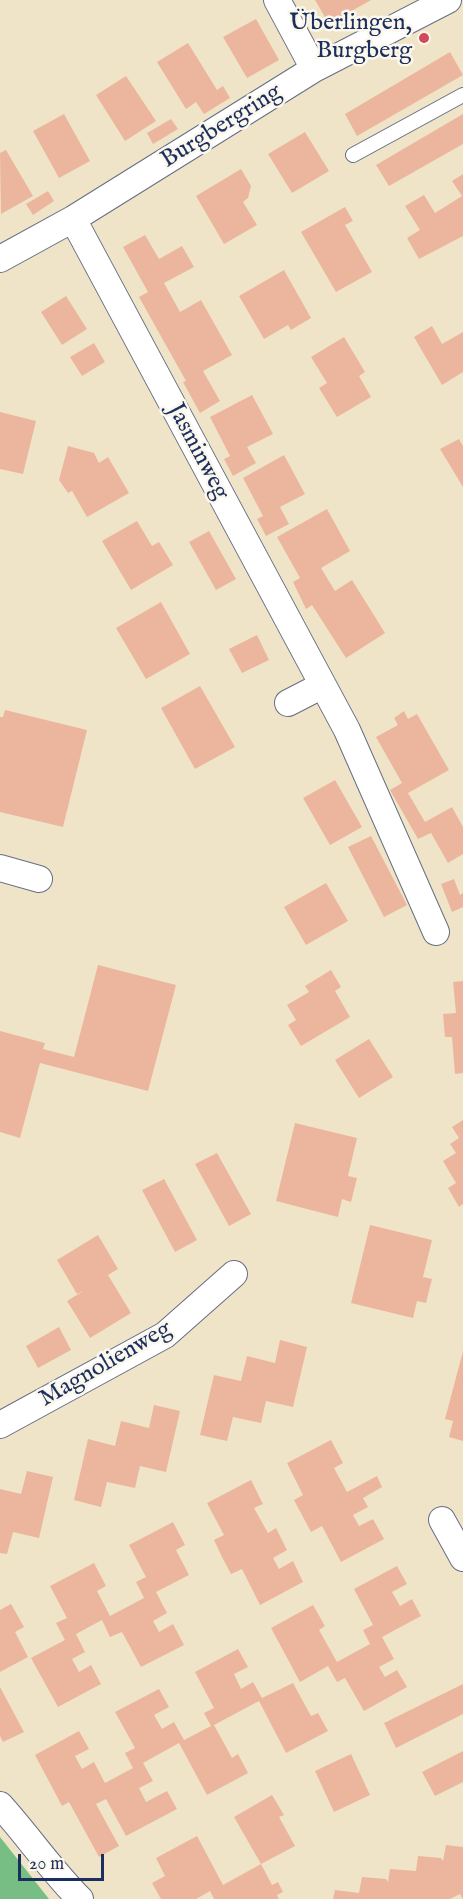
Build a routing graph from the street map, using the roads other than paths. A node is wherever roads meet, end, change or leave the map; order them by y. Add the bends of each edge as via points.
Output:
1 (278, 0) edge
2 (448, 0) edge
3 (314, 69) junction
4 (463, 95) edge
5 (353, 155) dead end
6 (73, 219) junction
7 (0, 259) edge
8 (321, 686) junction
9 (288, 703) dead end
10 (0, 868) edge
11 (39, 879) dead end
12 (436, 932) dead end
13 (234, 1274) dead end
14 (0, 1425) edge
15 (442, 1520) dead end
16 (463, 1558) edge
17 (0, 1805) edge
18 (80, 1899) edge

1 - 3 street
2 - 3 street, Burgbergring
3 - 6 street, Burgbergring
4 - 5 lane
6 - 7 street, Burgbergring
6 - 8 street, Jasminweg
8 - 9 street
8 - 12 street, Jasminweg via 347,730
10 - 11 street
13 - 14 street, Magnolienweg via 165,1335
15 - 16 street
17 - 18 street

